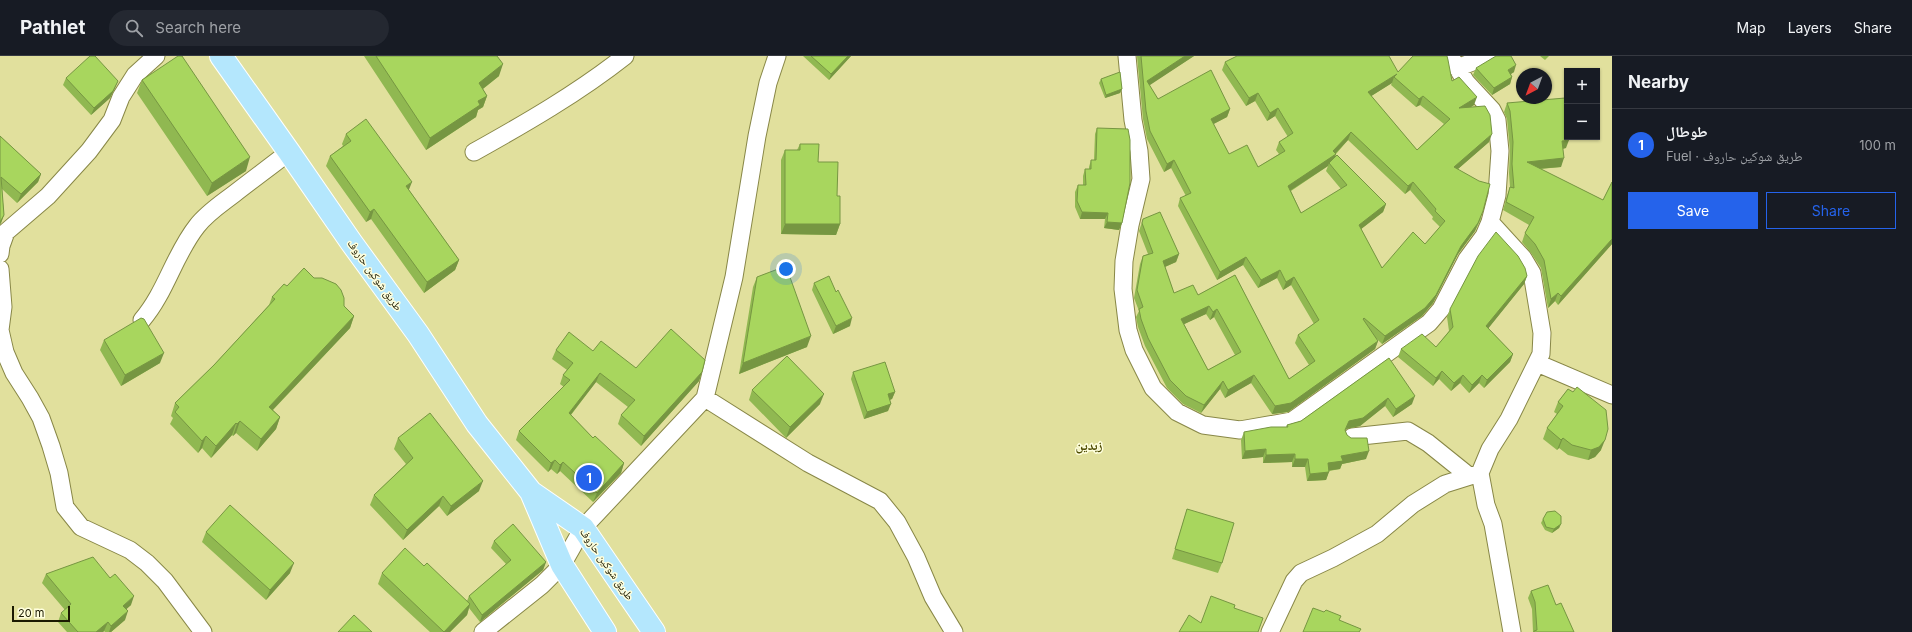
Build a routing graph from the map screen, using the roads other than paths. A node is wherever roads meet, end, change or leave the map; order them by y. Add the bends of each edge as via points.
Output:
1 (156, 56) edge
2 (221, 56) edge
3 (625, 56) edge
4 (777, 56) edge
5 (1127, 56) edge
6 (1488, 56) edge
7 (1453, 62) edge
8 (289, 152) junction
9 (474, 152) dead end
10 (1490, 222) junction
11 (0, 254) edge
12 (0, 269) edge
13 (142, 320) edge
14 (1537, 362) junction
15 (1612, 395) edge
16 (705, 398) junction
17 (1352, 437) edge
18 (1474, 474) junction
19 (531, 492) junction
20 (584, 528) junction
21 (562, 565) junction
22 (203, 632) edge
23 (483, 632) edge
24 (605, 632) edge
25 (654, 632) edge
26 (954, 632) edge
27 (1270, 632) edge
28 (1512, 632) edge

1 - 11 street via 136,75 121,97 112,120 89,151 48,196 6,232
2 - 8 main road, طريق شوكين حاروف
3 - 9 street via 600,76 523,125
4 - 16 street via 768,83 757,136 734,277
5 - 10 street via 1142,179 1124,262 1123,289 1128,330 1134,350 1153,388 1177,412 1202,425 1240,430 1292,421 1429,323 1441,309
6 - 7 street
7 - 10 street via 1466,82 1492,110 1497,120 1500,150 1497,195
8 - 13 street via 215,208 198,225 185,243 163,291
8 - 19 main road, طريق شوكين حاروف via 418,334 477,424
10 - 14 street via 1523,258 1532,273 1542,333 1541,354
12 - 22 street via 3,307 0,330 5,352 14,373 41,418 59,473 65,507 81,527 130,550 147,563
14 - 15 street
14 - 18 street via 1509,419
16 - 20 street
16 - 26 street via 808,463 880,501 897,522 933,597
17 - 18 street via 1408,431
18 - 27 street via 1445,484 1413,504 1377,534 1300,573
18 - 28 street via 1493,524
19 - 20 main road, طريق شوكين حاروف
19 - 21 main road, طريق شوكين حاروف
20 - 21 street
20 - 25 main road, طريق شوكين حاروف
21 - 23 street via 542,585
21 - 24 main road, طريق شوكين حاروف

